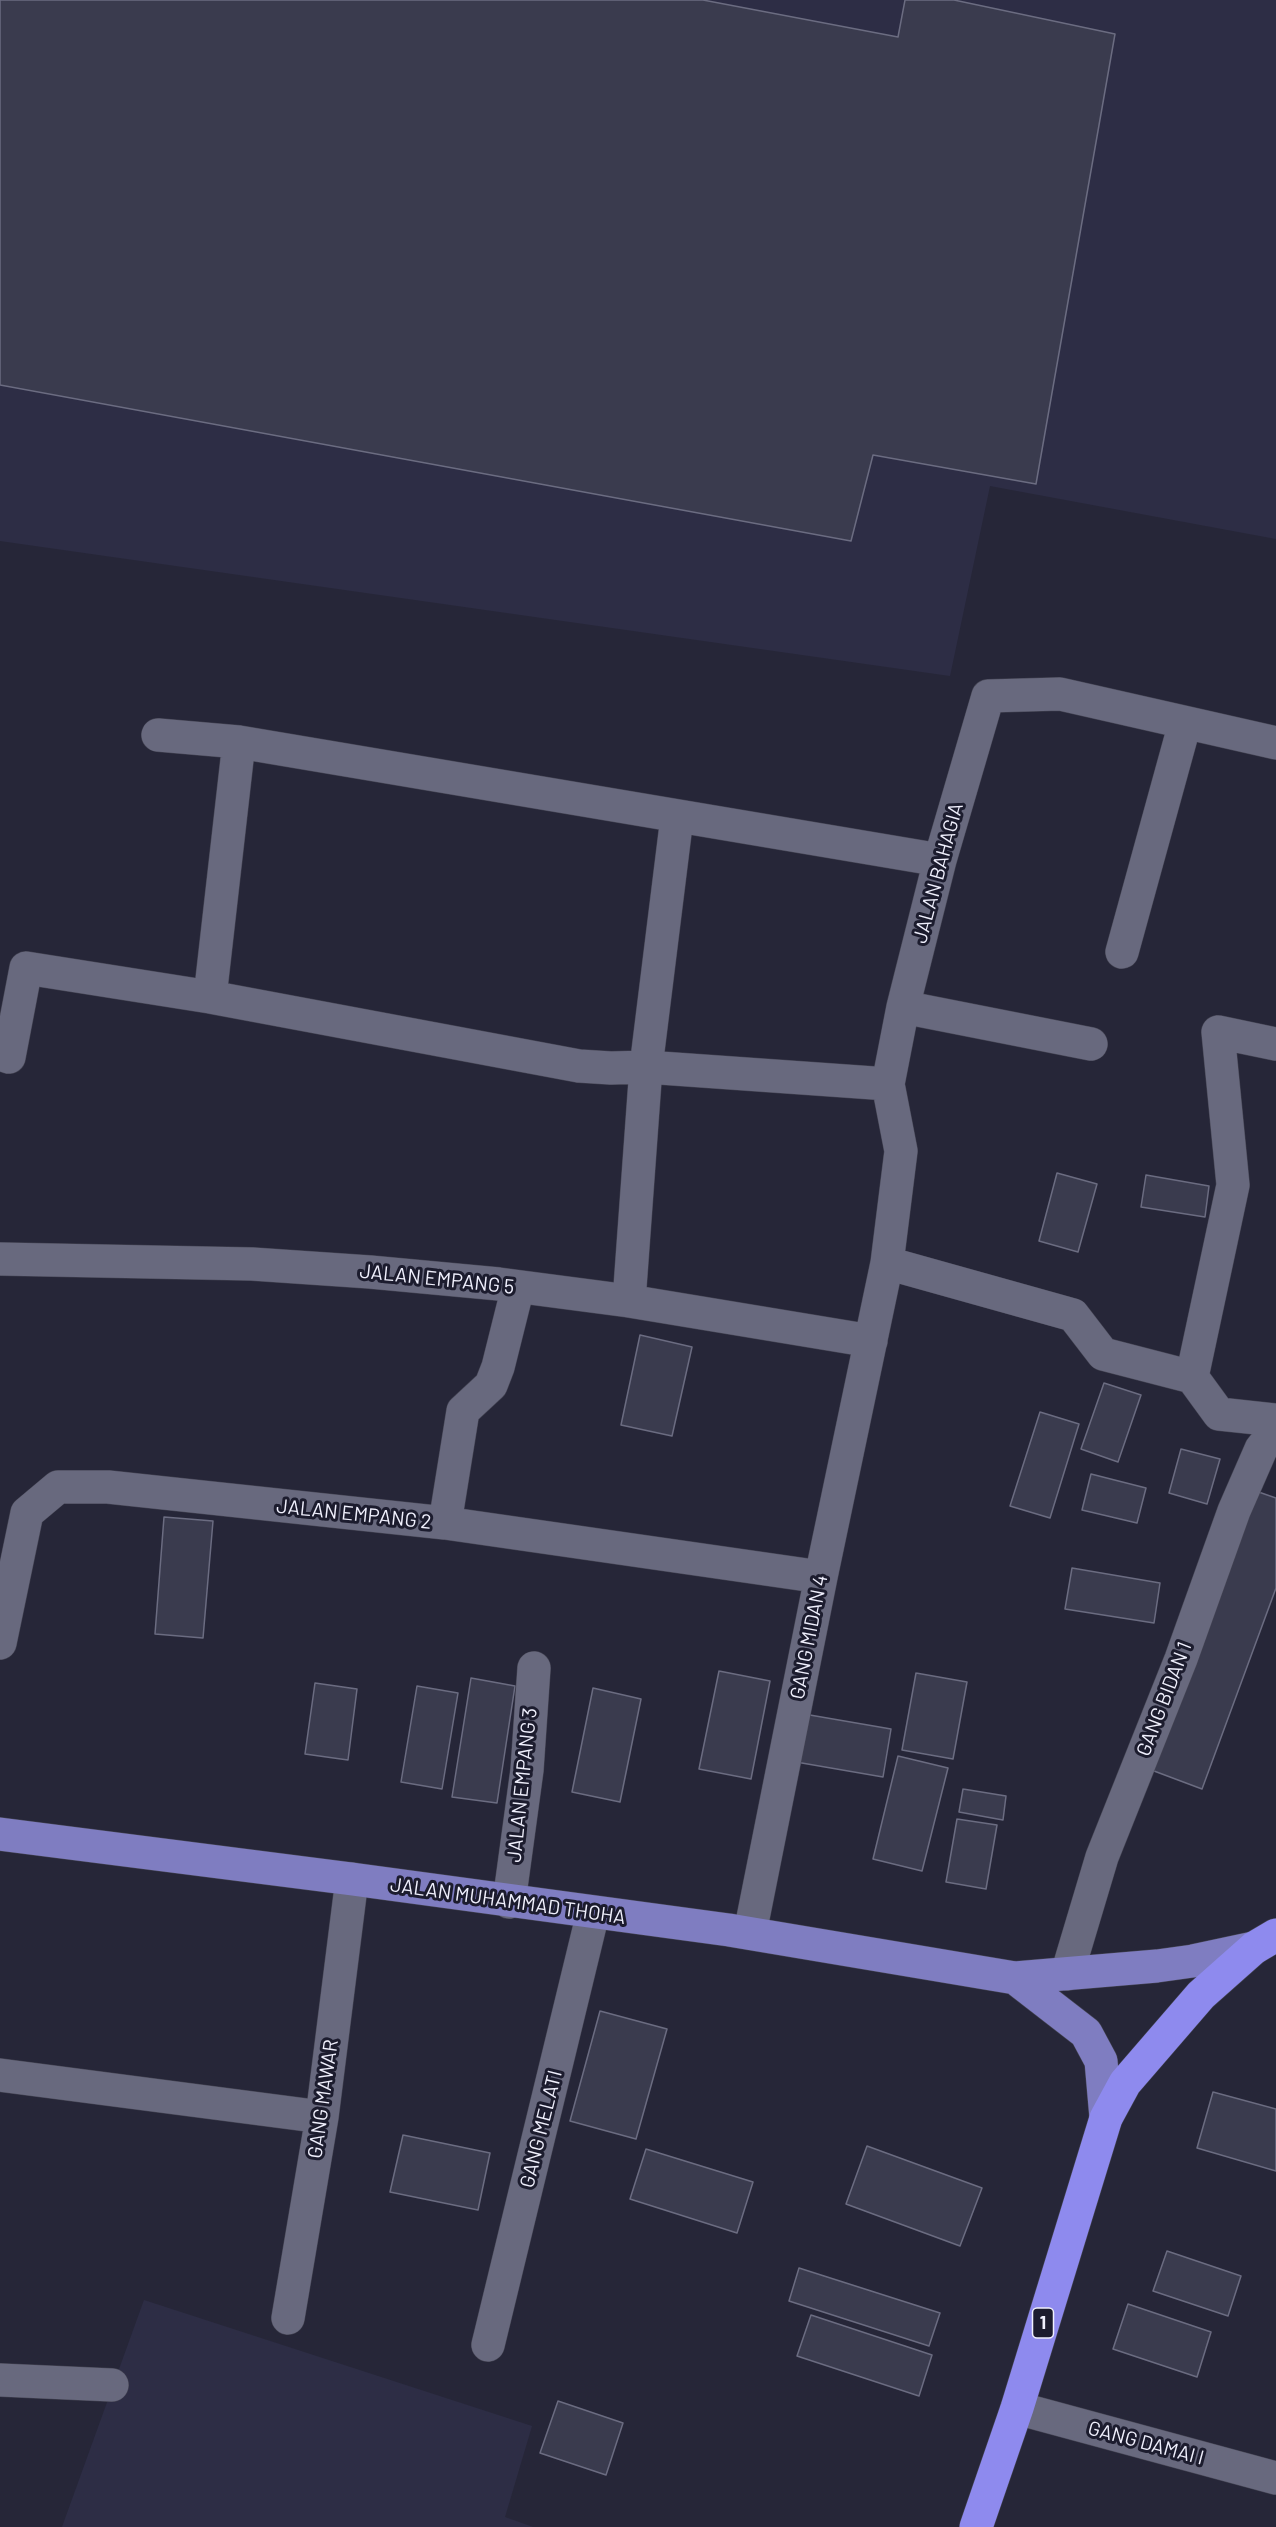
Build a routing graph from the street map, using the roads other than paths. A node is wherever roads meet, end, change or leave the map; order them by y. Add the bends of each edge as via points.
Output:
1 (1185, 723) junction
2 (159, 735) dead end
3 (239, 742) junction
4 (1276, 743) edge
5 (676, 817) junction
6 (940, 860) junction
7 (1122, 952) dead end
8 (210, 997) junction
9 (903, 1007) junction
10 (1091, 1044) dead end
11 (1276, 1044) edge
12 (0, 1054) edge
13 (646, 1067) junction
14 (888, 1084) junction
15 (0, 1259) edge
16 (887, 1263) junction
17 (518, 1287) junction
18 (629, 1301) junction
19 (871, 1341) junction
20 (1192, 1377) junction
21 (1276, 1420) edge
22 (1276, 1430) edge
23 (445, 1523) junction
24 (821, 1577) junction
25 (0, 1643) edge
26 (534, 1668) dead end
27 (0, 1834) edge
28 (352, 1879) junction
29 (509, 1902) junction
30 (593, 1913) junction
31 (750, 1933) junction
32 (1265, 1941) edge
33 (1067, 1974) junction
34 (1015, 1978) junction
35 (0, 2074) edge
36 (322, 2117) junction
37 (1106, 2118) junction
38 (288, 2318) dead end
39 (488, 2345) dead end
40 (0, 2380) edge
41 (112, 2385) dead end
42 (1017, 2408) junction
43 (1276, 2478) edge
44 (976, 2527) edge

1 - 4 street, JALAN BAHAGIA
1 - 6 street, JALAN BAHAGIA via 1060,694 988,696
1 - 7 street
2 - 3 street
3 - 5 street
3 - 8 street
5 - 6 street
5 - 13 street
6 - 9 street, JALAN BAHAGIA
8 - 12 street via 26,968 9,1057
8 - 13 street via 579,1066
9 - 10 street
9 - 14 street, JALAN BAHAGIA
11 - 20 street via 1218,1032 1233,1185
13 - 14 street
13 - 18 street
14 - 16 street, JALAN BAHAGIA via 901,1151
15 - 17 street, JALAN EMPANG 5 via 252,1264
16 - 19 street, JALAN BAHAGIA
16 - 20 street via 1073,1315 1102,1354
17 - 18 street, JALAN EMPANG 5
17 - 23 street via 498,1367 490,1385 463,1411
18 - 19 street, JALAN EMPANG 5
19 - 24 street, GANG MIDAN 4
20 - 21 street via 1219,1414
22 - 33 street, GANG BIDAN 1 via 1261,1449 1234,1511 1102,1857
23 - 24 street, JALAN EMPANG 2
23 - 25 street, JALAN EMPANG 2 via 108,1487 58,1487 27,1513
24 - 31 street, GANG MIDAN 4
26 - 29 street, JALAN EMPANG 3 via 527,1770
27 - 28 main road, JALAN MUHAMMAD THOHA
28 - 29 main road, JALAN MUHAMMAD THOHA
28 - 36 street, GANG MAWAR
29 - 30 main road, JALAN MUHAMMAD THOHA
30 - 31 main road, JALAN MUHAMMAD THOHA
30 - 39 street, GANG MELATI
31 - 34 main road, JALAN MUHAMMAD THOHA
32 - 33 main road, JALAN MUHAMMAD THOHA via 1193,1961
32 - 37 highway, 1 via 1201,1995 1125,2083
33 - 34 main road, JALAN MUHAMMAD THOHA
34 - 37 main road, JALAN MUHAMMAD THOHA via 1086,2033 1101,2061
35 - 36 street
36 - 38 street, GANG MAWAR
37 - 42 highway, 1
40 - 41 street
42 - 43 street, GANG DAMAI I
42 - 44 highway, 1

